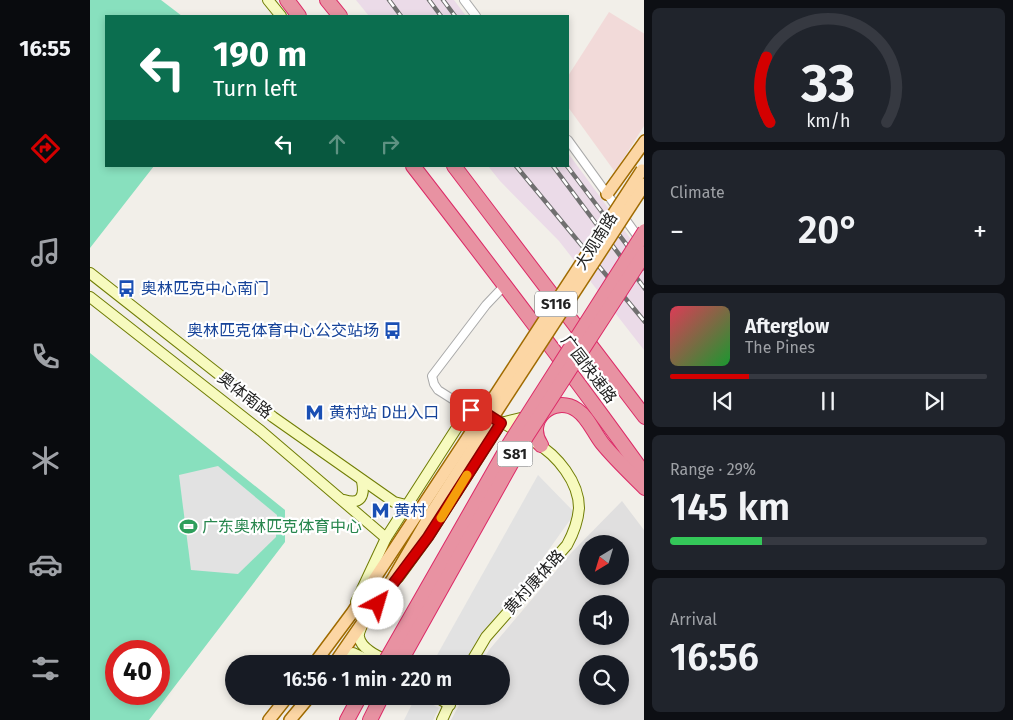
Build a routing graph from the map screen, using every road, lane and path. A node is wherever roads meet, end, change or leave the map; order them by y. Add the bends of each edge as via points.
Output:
1 (268, 0) edge
2 (287, 0) edge
3 (327, 0) edge
4 (464, 0) edge
5 (280, 15) edge
6 (298, 15) edge
7 (339, 15) edge
8 (475, 15) edge
9 (569, 141) edge
10 (644, 141) edge
11 (414, 167) edge
12 (455, 167) edge
13 (643, 168) edge
14 (644, 184) edge
15 (607, 194) junction
16 (644, 231) edge
17 (644, 244) edge
18 (644, 253) edge
19 (90, 273) edge
20 (505, 285) junction
21 (90, 297) edge
22 (471, 410) junction
23 (540, 415) junction
24 (644, 417) edge
25 (501, 423) junction
26 (472, 440) junction
27 (541, 445) junction
28 (495, 468) junction
29 (644, 475) edge
30 (362, 481) junction
31 (644, 488) edge
32 (343, 500) junction
33 (406, 505) junction
34 (386, 538) junction
35 (352, 613) junction
36 (366, 618) junction
37 (321, 655) edge
38 (340, 655) edge
39 (377, 655) edge
40 (382, 655) edge
41 (389, 655) edge
42 (404, 655) edge
43 (411, 655) edge
44 (475, 655) edge
45 (281, 705) edge
46 (302, 705) edge
47 (355, 705) edge
48 (362, 705) edge
49 (378, 705) edge
50 (386, 705) edge
51 (448, 705) edge
52 (269, 720) edge
53 (290, 720) edge
54 (347, 720) edge
55 (354, 720) edge
56 (370, 720) edge
57 (378, 720) edge
58 (442, 720) edge

1 - 5 street
2 - 6 highway
3 - 7 highway
4 - 8 street
9 - 15 street
10 - 15 main road
11 - 20 highway, 广园快速路
12 - 24 highway, 广园快速路
13 - 26 main road, 大观南路 / S116, bridge
14 - 26 main road, 大观南路 / S116, bridge
15 - 17 street
16 - 28 highway, S81, bridge
18 - 23 highway, S81, bridge
19 - 30 street, 奥体南路 via 273,417
20 - 22 street via 432,376 438,390
20 - 29 highway, 广园快速路
21 - 32 street, 奥体南路 via 261,431
22 - 25 street, 黄村康体路 via 487,414
22 - 33 street
23 - 25 street
23 - 27 highway via 534,430
23 - 31 highway via 552,407 576,409
23 - 42 highway, S81, bridge via 498,484
23 - 43 highway, bridge
25 - 27 street, 黄村康体路
25 - 36 street via 428,537
26 - 35 main road, 大观南路 / S116
26 - 36 main road, 大观南路 / S116 via 392,580
27 - 44 street, 黄村康体路 via 557,459 577,494 578,508 572,534 558,555 486,637
28 - 40 highway, bridge
28 - 41 highway, S81, bridge
30 - 32 street via 362,493 357,502
30 - 33 street, 奥体南路 via 394,502
32 - 34 street, 奥体南路
33 - 34 street
34 - 35 street
35 - 37 main road, 大观南路 / S116
36 - 38 main road, 大观南路 / S116
36 - 39 street via 359,633 361,642
45 - 52 main road
46 - 53 main road
47 - 54 highway
48 - 55 highway
49 - 56 highway
50 - 57 highway
51 - 58 street

